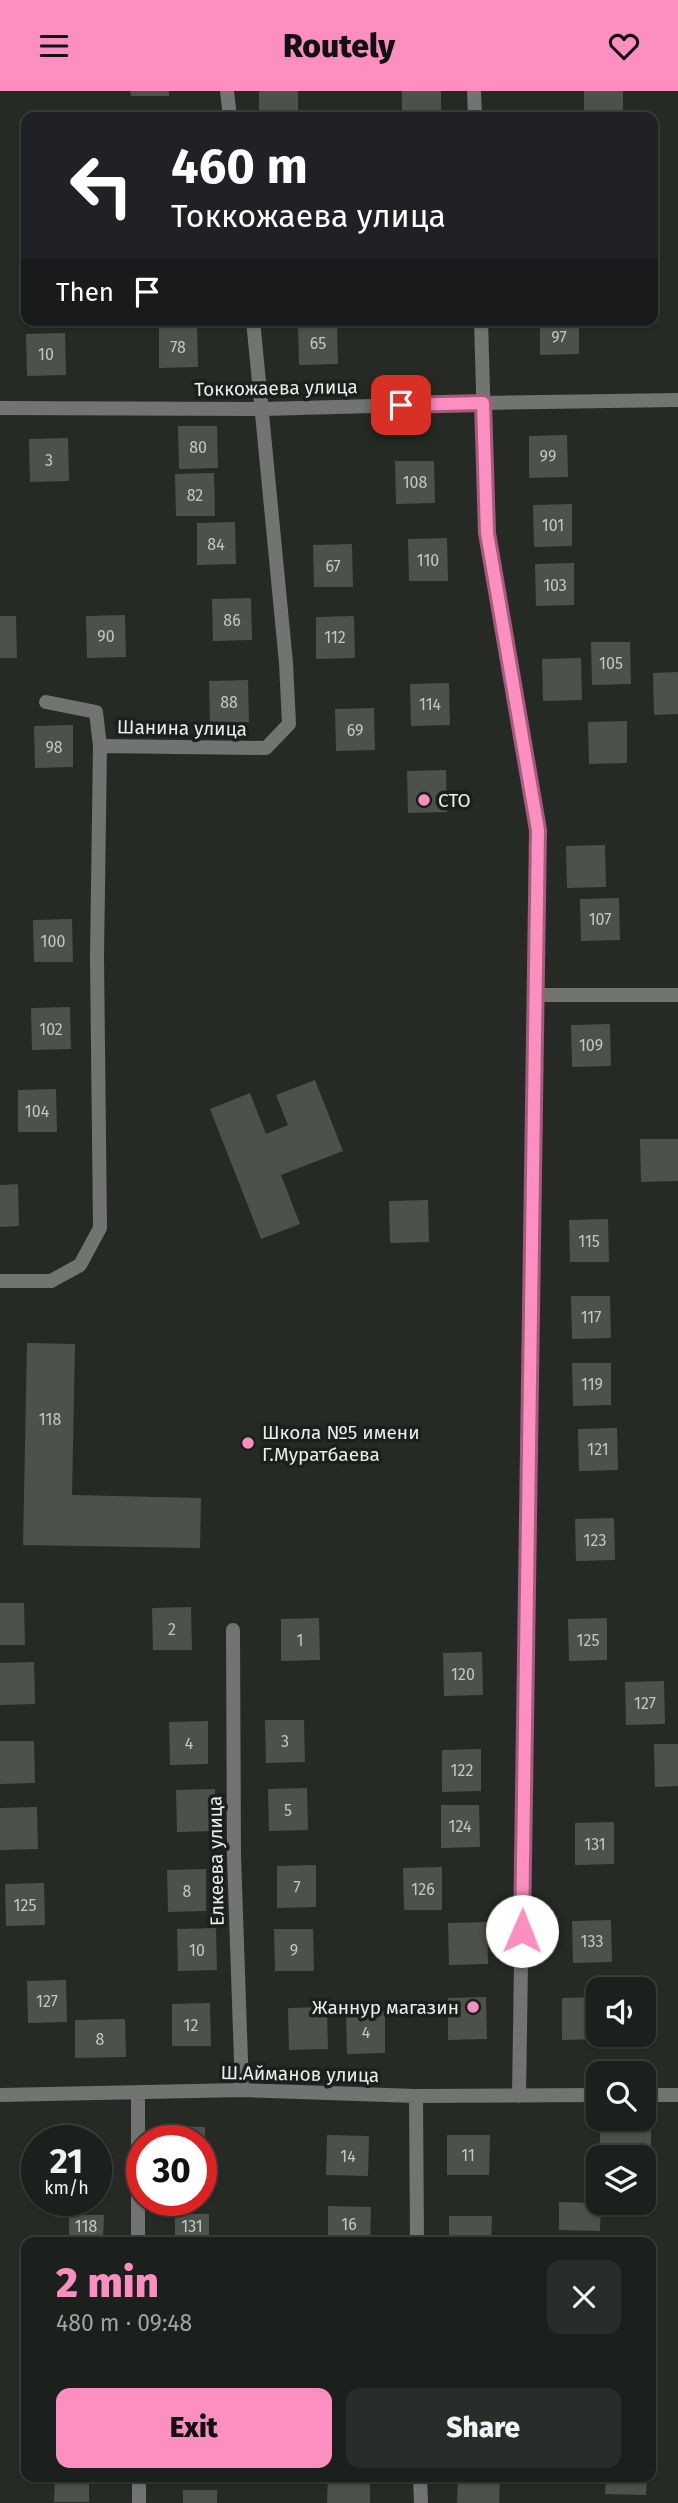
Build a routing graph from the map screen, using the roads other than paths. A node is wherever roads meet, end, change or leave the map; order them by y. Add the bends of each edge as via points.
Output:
1 (227, 91) edge
2 (474, 91) edge
3 (229, 112) edge
4 (475, 112) edge
5 (254, 326) edge
6 (481, 326) edge
7 (678, 400) edge
8 (483, 403) junction
9 (0, 408) edge
10 (263, 409) junction
11 (46, 702) dead end
12 (100, 746) junction
13 (535, 995) junction
14 (678, 995) edge
15 (0, 1281) edge
16 (233, 1630) dead end
17 (242, 2090) junction
18 (138, 2094) junction
19 (0, 2095) edge
20 (586, 2095) edge
21 (656, 2095) edge
22 (678, 2095) edge
23 (416, 2096) junction
24 (519, 2096) junction
25 (138, 2237) edge
26 (416, 2237) edge
27 (139, 2482) edge
28 (420, 2482) edge
29 (139, 2503) edge
30 (421, 2503) edge

1 - 3 street
2 - 4 street
5 - 10 street, Шанина улица
6 - 8 street
7 - 8 street, Токкожаева улица
8 - 10 street, Токкожаева улица
8 - 13 street via 487,533 538,830
9 - 10 street, Токкожаева улица
10 - 12 street, Шанина улица via 289,724 266,748
11 - 12 street via 96,712
12 - 15 street, Шанина улица via 100,1228 80,1265 51,1281
13 - 14 street
13 - 24 street
16 - 17 street, Елкеева улица
17 - 18 street, Ш.Айманов улица
17 - 23 street, Ш.Айманов улица
18 - 19 street, Ш.Айманов улица
18 - 25 street
20 - 24 street, Ш.Айманов улица
21 - 22 street
23 - 24 street, Ш.Айманов улица
23 - 26 street
27 - 29 street
28 - 30 street

